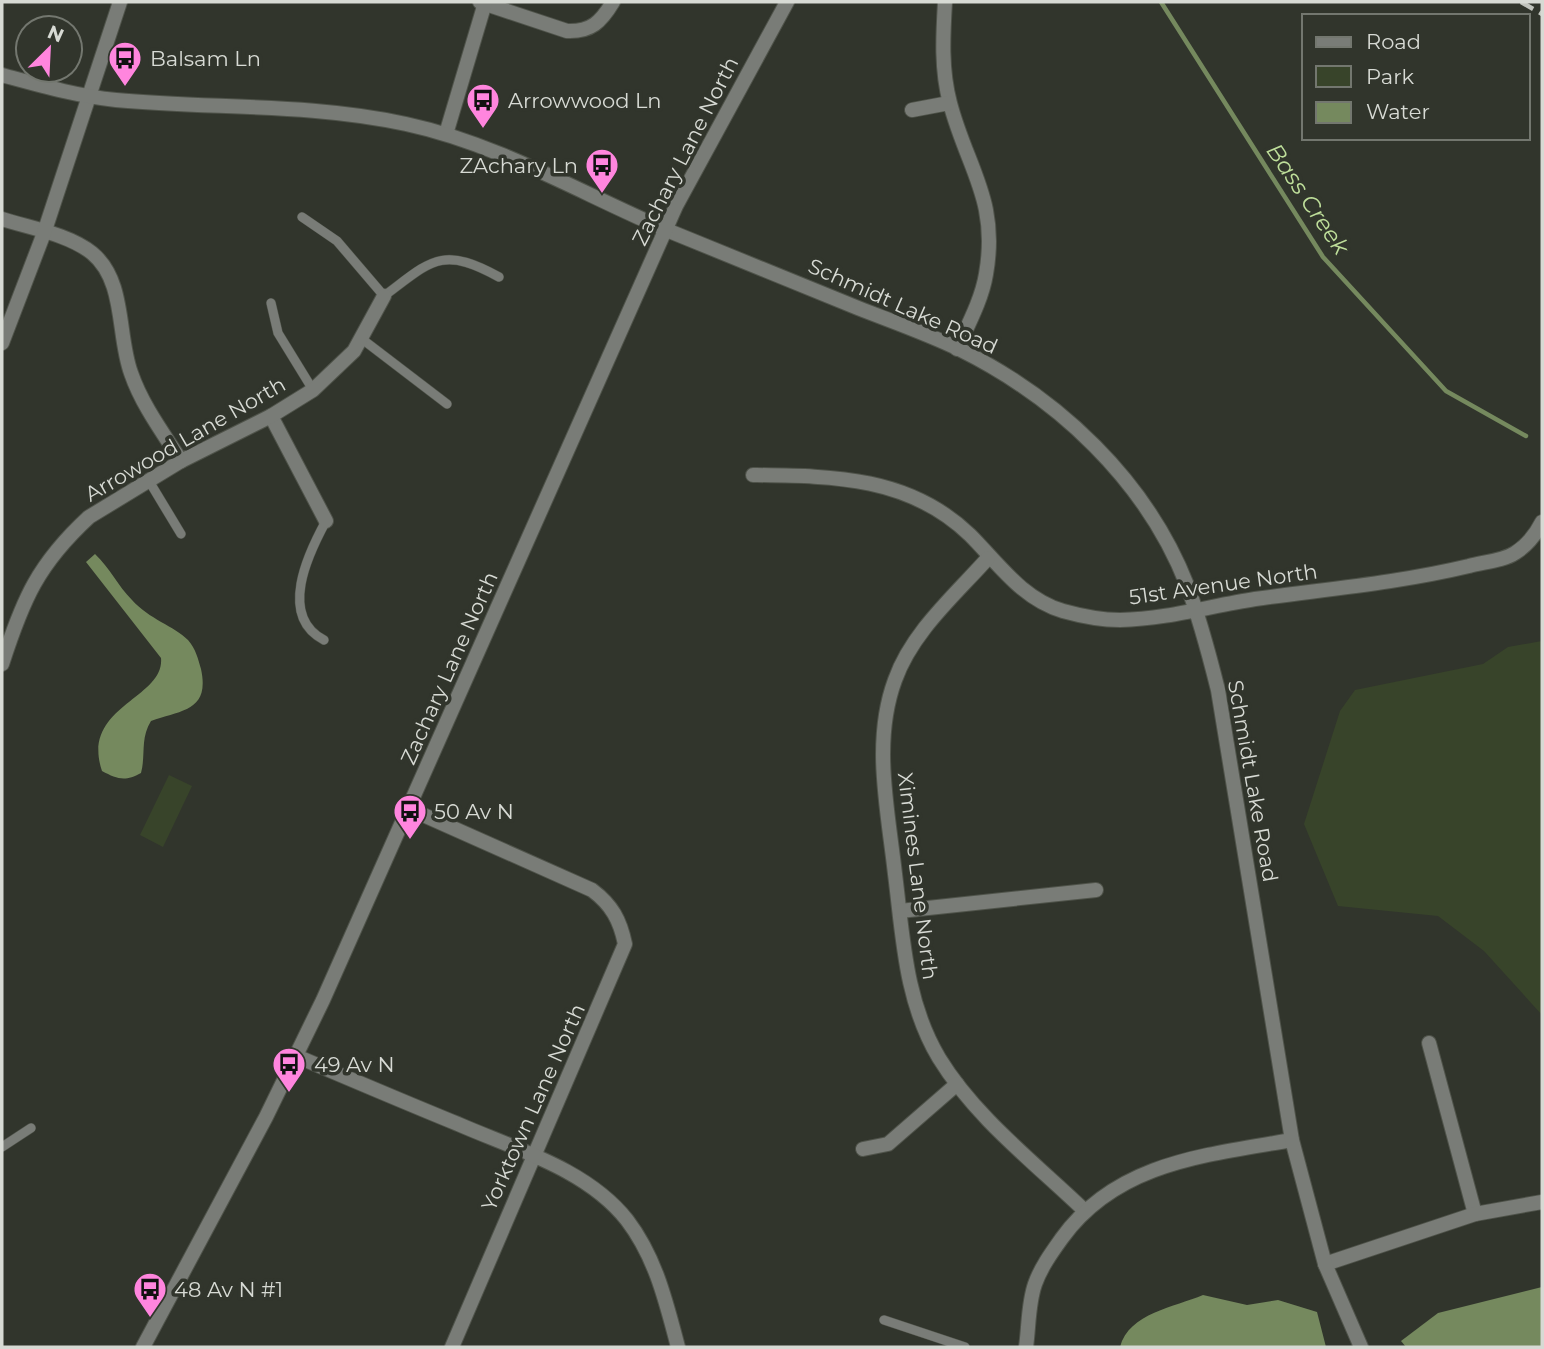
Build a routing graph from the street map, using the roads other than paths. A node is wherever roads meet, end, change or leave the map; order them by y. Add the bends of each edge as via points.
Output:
1 (120, 2) edge
2 (483, 2) edge
3 (613, 2) edge
4 (787, 2) edge
5 (945, 2) edge
6 (2, 75) edge
7 (89, 96) junction
8 (949, 103) junction
9 (912, 110) dead end
10 (446, 134) junction
11 (302, 217) dead end
12 (2, 219) edge
13 (666, 229) junction
14 (44, 233) junction
15 (499, 277) dead end
16 (384, 296) junction
17 (271, 303) dead end
18 (362, 339) junction
19 (2, 343) edge
20 (957, 349) junction
21 (313, 390) junction
22 (447, 404) dead end
23 (271, 416) junction
24 (181, 461) junction
25 (753, 475) dead end
26 (149, 481) junction
27 (326, 521) joint
28 (1542, 522) edge
29 (181, 534) dead end
30 (988, 558) junction
31 (1196, 612) junction
32 (324, 640) dead end
33 (2, 664) edge
34 (410, 809) junction
35 (1096, 890) dead end
36 (900, 911) junction
37 (1429, 1043) dead end
38 (296, 1056) junction
39 (957, 1084) junction
40 (31, 1128) dead end
41 (1292, 1140) junction
42 (2, 1147) edge
43 (863, 1149) dead end
44 (534, 1156) junction
45 (1542, 1202) edge
46 (1085, 1211) junction
47 (1475, 1214) junction
48 (1325, 1264) junction
49 (884, 1320) dead end
50 (149, 1346) edge
51 (452, 1347) edge
52 (678, 1347) edge
53 (965, 1347) edge
54 (1026, 1347) edge
55 (1361, 1347) edge

1 - 7 street
2 - 3 street via 567,31 581,31 594,27
2 - 10 street
4 - 13 street, Zachary Lane North
5 - 8 street via 943,64
6 - 7 street, Schmidt Lake Road
7 - 10 street, Schmidt Lake Road via 347,114
7 - 14 street
8 - 9 street
8 - 20 street via 986,203 989,239 986,275
10 - 13 street, Schmidt Lake Road
11 - 16 lane via 337,241
12 - 14 street
13 - 20 street, Schmidt Lake Road
13 - 34 street, Zachary Lane North
14 - 19 street
14 - 24 street via 81,246 104,266 116,296 131,374
15 - 16 lane via 445,258 429,263
16 - 18 street, Arrowood Lane North
17 - 21 lane via 278,333
18 - 21 street, Arrowood Lane North
18 - 22 lane
20 - 31 street, Schmidt Lake Road via 1032,393 1096,447 1132,489 1162,535
21 - 23 street, Arrowood Lane North
23 - 24 street, Arrowood Lane North
23 - 27 street
24 - 26 street, Arrowood Lane North
25 - 30 street, 51st Avenue North via 826,476 890,486 948,517
26 - 29 lane
26 - 33 street, Arrowood Lane North via 89,517 56,548 34,578
27 - 32 lane via 305,567 299,598 308,627
28 - 31 street, 51st Avenue North via 1513,555 1424,577 1250,600
30 - 31 street, 51st Avenue North via 1032,596 1059,610 1117,620
30 - 36 street, Ximines Lane North via 909,650 886,708 883,769
31 - 41 street, Schmidt Lake Road via 1217,690
34 - 38 street, Zachary Lane North
34 - 44 street, Yorktown Lane North via 592,890 617,915 624,953
35 - 36 street
36 - 39 street, Ximines Lane North via 909,985 938,1056
37 - 47 street
38 - 44 street
38 - 50 street, Zachary Lane North
39 - 43 street via 888,1144
39 - 46 street, Ximines Lane North
40 - 42 lane
41 - 46 street via 1163,1165 1134,1176
41 - 48 street, Schmidt Lake Road
44 - 51 street, Yorktown Lane North
44 - 52 street via 584,1182 626,1219 655,1266
45 - 47 street
46 - 54 street via 1049,1256 1035,1283
47 - 48 street
48 - 55 street, Schmidt Lake Road
49 - 53 lane

